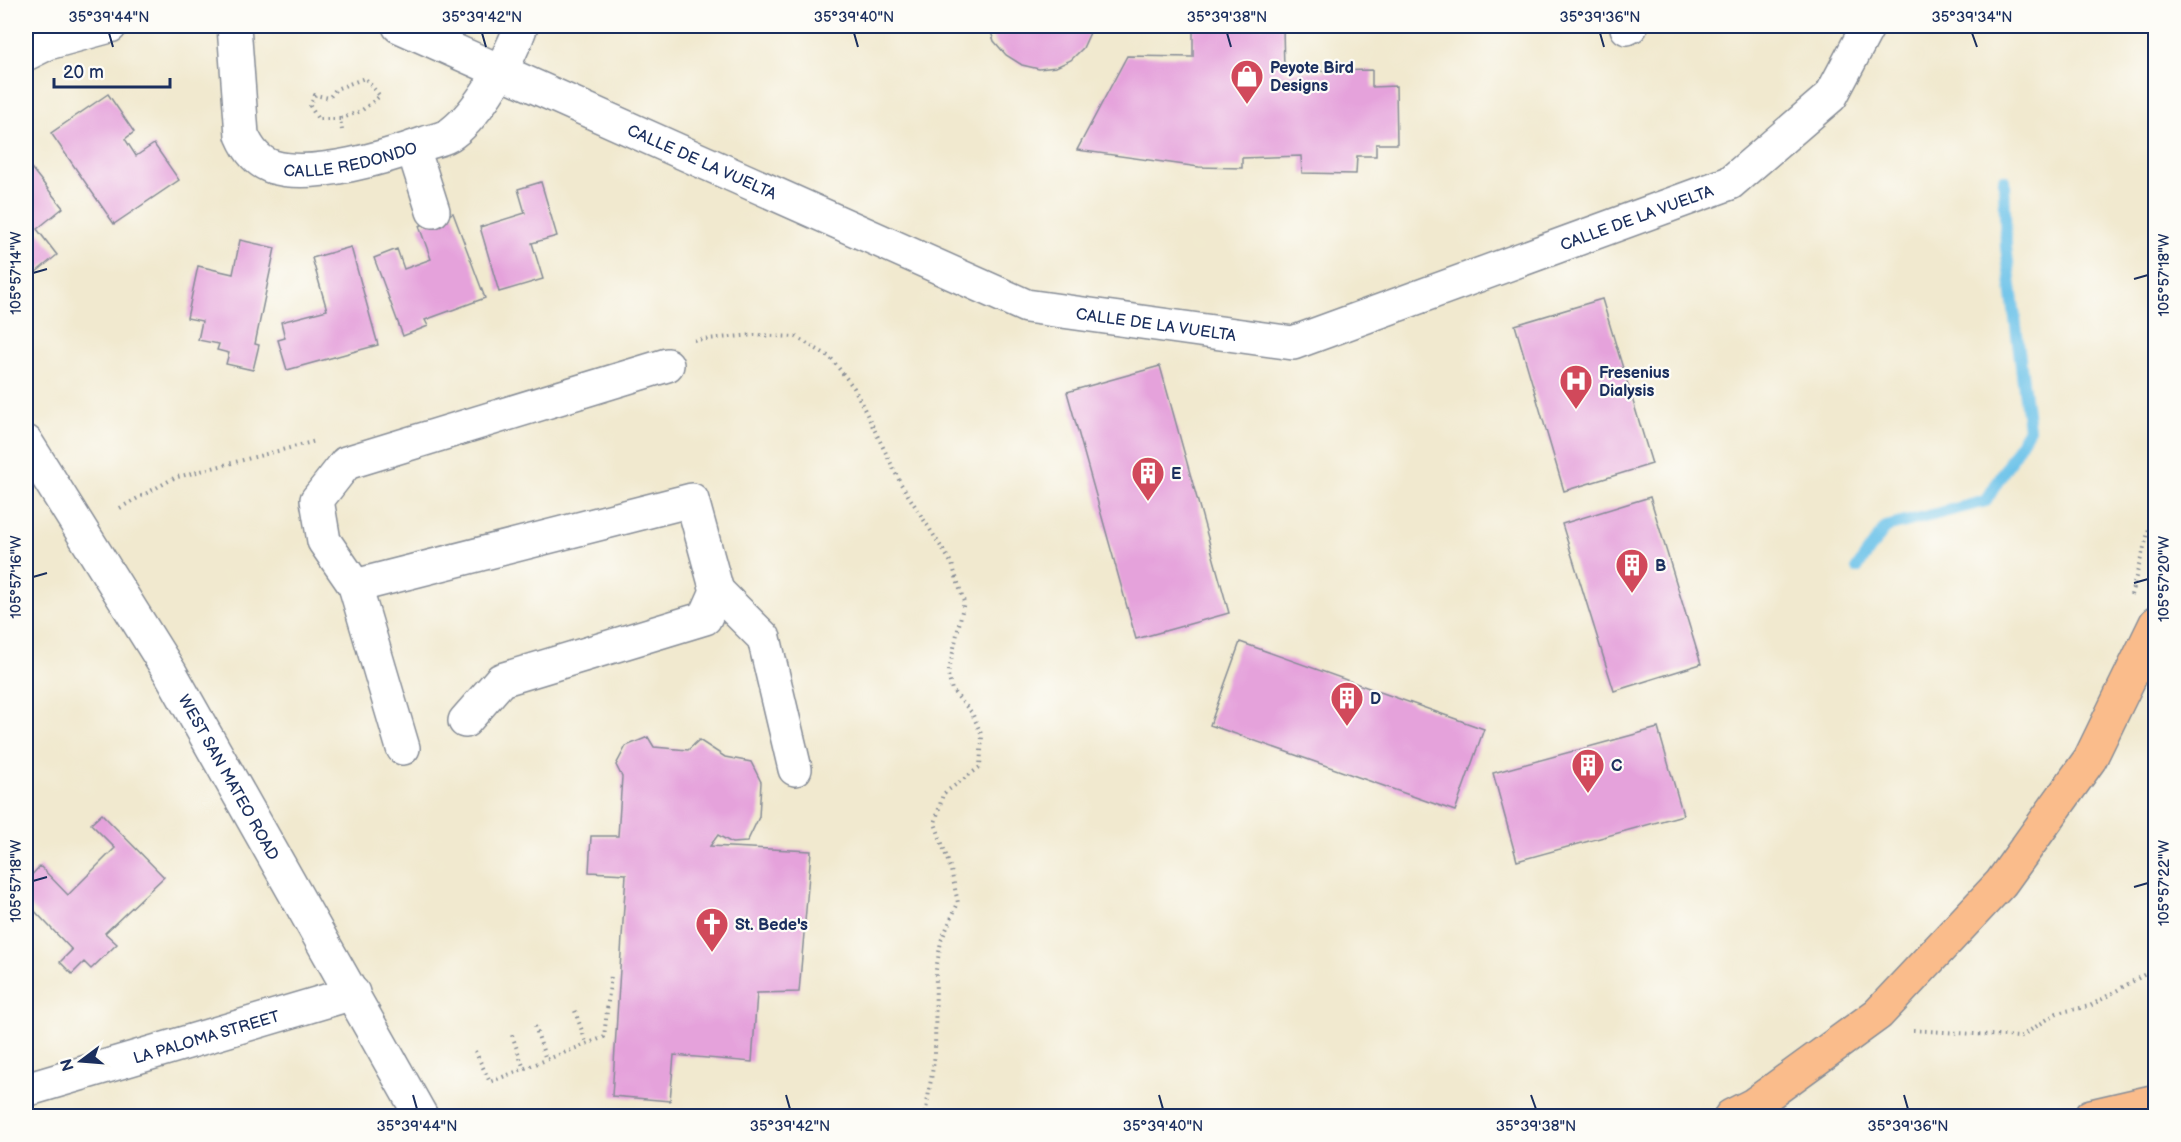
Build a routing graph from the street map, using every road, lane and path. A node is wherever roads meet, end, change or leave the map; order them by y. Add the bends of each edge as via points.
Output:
1 (110, 26) edge
2 (234, 26) edge
3 (399, 26) edge
4 (520, 26) edge
5 (1868, 26) edge
6 (26, 54) edge
7 (499, 69) junction
8 (340, 119) junction
9 (344, 139) dead end
10 (413, 148) junction
11 (433, 211) dead end
12 (667, 365) dead end
13 (26, 442) edge
14 (2156, 503) edge
15 (356, 586) junction
16 (717, 591) junction
17 (2130, 598) dead end
18 (2156, 623) edge
19 (465, 721) dead end
20 (403, 748) dead end
21 (795, 769) dead end
22 (2156, 968) edge
23 (611, 975) dead end
24 (353, 993) junction
25 (575, 1011) dead end
26 (535, 1026) dead end
27 (1906, 1030) dead end
28 (512, 1035) dead end
29 (587, 1045) junction
30 (475, 1051) dead end
31 (546, 1060) junction
32 (524, 1069) junction
33 (26, 1090) edge
34 (2156, 1101) edge
35 (421, 1116) edge
36 (1731, 1116) edge
37 (2091, 1116) edge

1 - 6 street via 48,43
2 - 10 street, CALLE REDONDO via 242,135 247,148 258,158 273,167 298,170 358,164
3 - 7 street, CALLE DE LA VUELTA
4 - 7 street, CALLE REDONDO
5 - 7 street, CALLE DE LA VUELTA via 1831,96 1730,183 1293,344 1026,306
7 - 10 street, CALLE REDONDO via 472,114 450,135
8 - 8 path via 361,111 380,96 365,78 336,89 329,98 315,95 310,106 318,119
8 - 9 path
10 - 11 street
12 - 15 street via 346,463 317,500 324,541
13 - 24 street, WEST SAN MATEO ROAD via 171,674
14 - 17 path
15 - 16 street via 692,500
15 - 20 street
16 - 19 street via 705,618 501,680
16 - 21 street via 764,638
18 - 36 highway via 2090,759 2001,883 1878,1014 1753,1105
22 - 27 path via 2090,1006 2056,1013 2020,1037
23 - 29 path via 604,1037
24 - 33 street, LA PALOMA STREET
24 - 35 street, WEST SAN MATEO ROAD
25 - 29 path
26 - 31 path
28 - 32 path
29 - 31 path
30 - 32 path via 490,1082
31 - 32 path
34 - 37 highway

